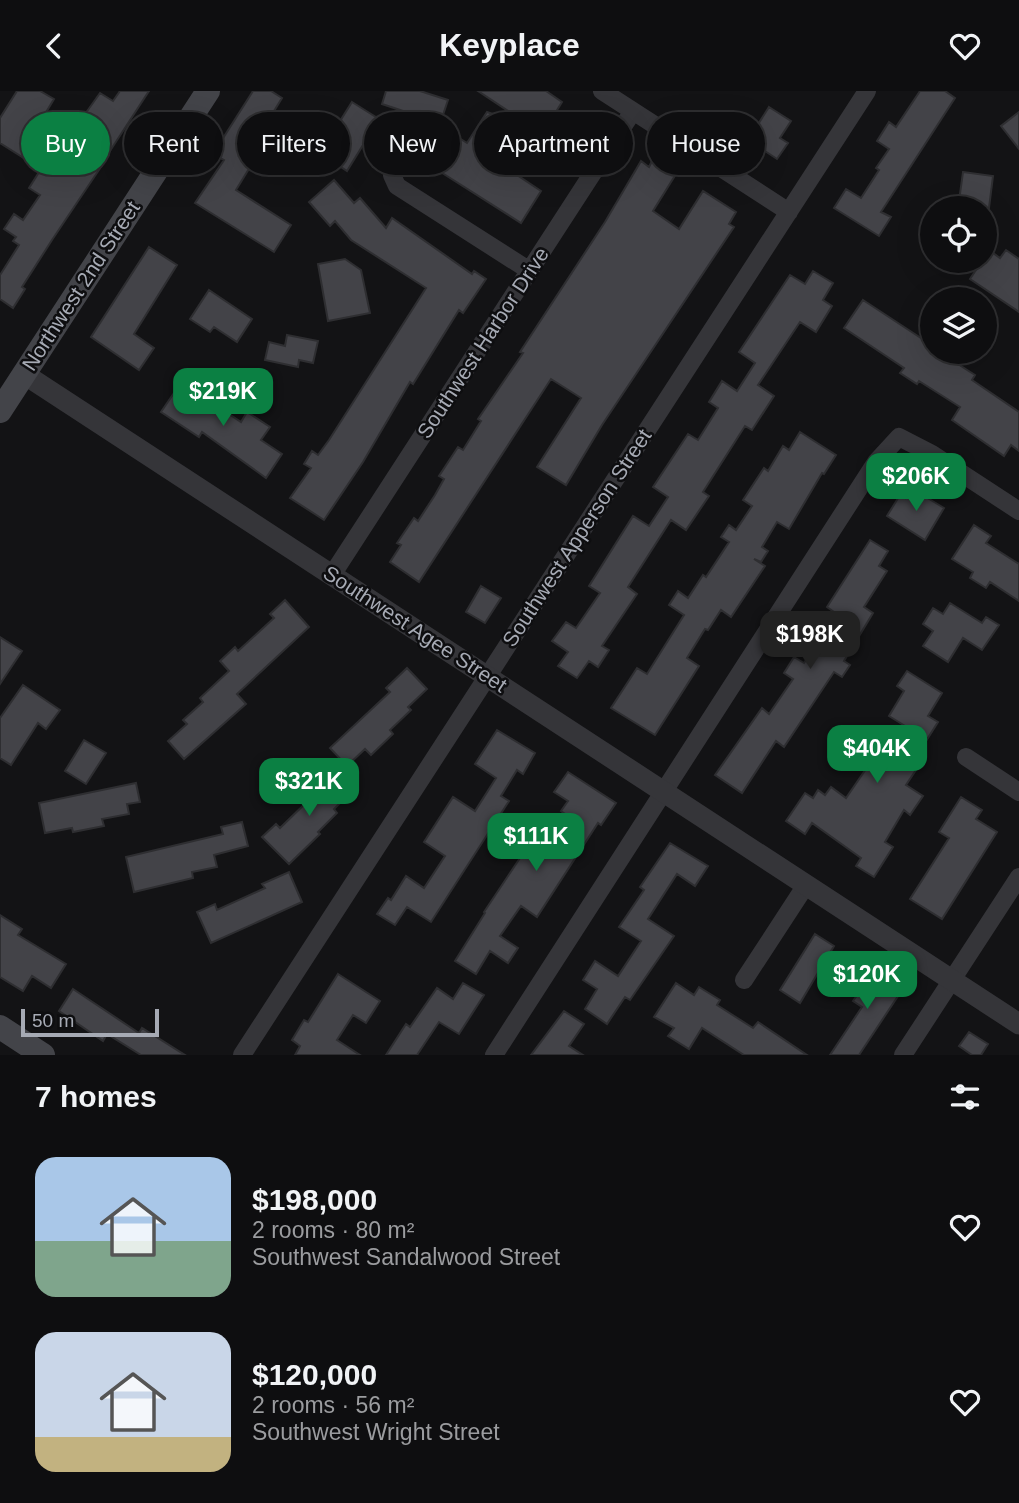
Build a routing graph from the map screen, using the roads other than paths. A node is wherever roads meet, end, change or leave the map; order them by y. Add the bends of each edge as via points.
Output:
1 (208, 91) edge
2 (602, 91) edge
3 (867, 91) edge
4 (633, 111) junction
5 (392, 175) edge
6 (789, 212) junction
7 (530, 271) junction
8 (24, 374) junction
9 (0, 411) edge
10 (1019, 512) edge
11 (332, 575) junction
12 (487, 677) junction
13 (966, 757) dead end
14 (663, 792) junction
15 (1019, 792) edge
16 (1019, 877) edge
17 (806, 885) junction
18 (952, 980) junction
19 (744, 981) dead end
20 (1019, 1024) edge
21 (0, 1027) edge
22 (43, 1055) edge
23 (242, 1055) edge
24 (494, 1055) edge
25 (903, 1055) edge

1 - 8 main road, Northwest 2nd Street
2 - 4 street
3 - 6 street, Southwest Apperson Street
4 - 6 street
4 - 7 street, Southwest Harbor Drive
5 - 7 street via 397,186
6 - 12 street, Southwest Apperson Street
7 - 11 street, Southwest Harbor Drive
8 - 9 main road, Northwest 2nd Street
8 - 11 street, Southwest Agee Street
10 - 14 street via 899,437 876,462
11 - 12 street, Southwest Agee Street
12 - 14 street, Southwest Agee Street
12 - 23 street, Southwest Apperson Street
13 - 15 street
14 - 17 street, Southwest Agee Street
14 - 24 street
16 - 18 street
17 - 18 street, Southwest Agee Street
17 - 19 street
18 - 20 street, Southwest Agee Street
18 - 25 street
21 - 22 main road

